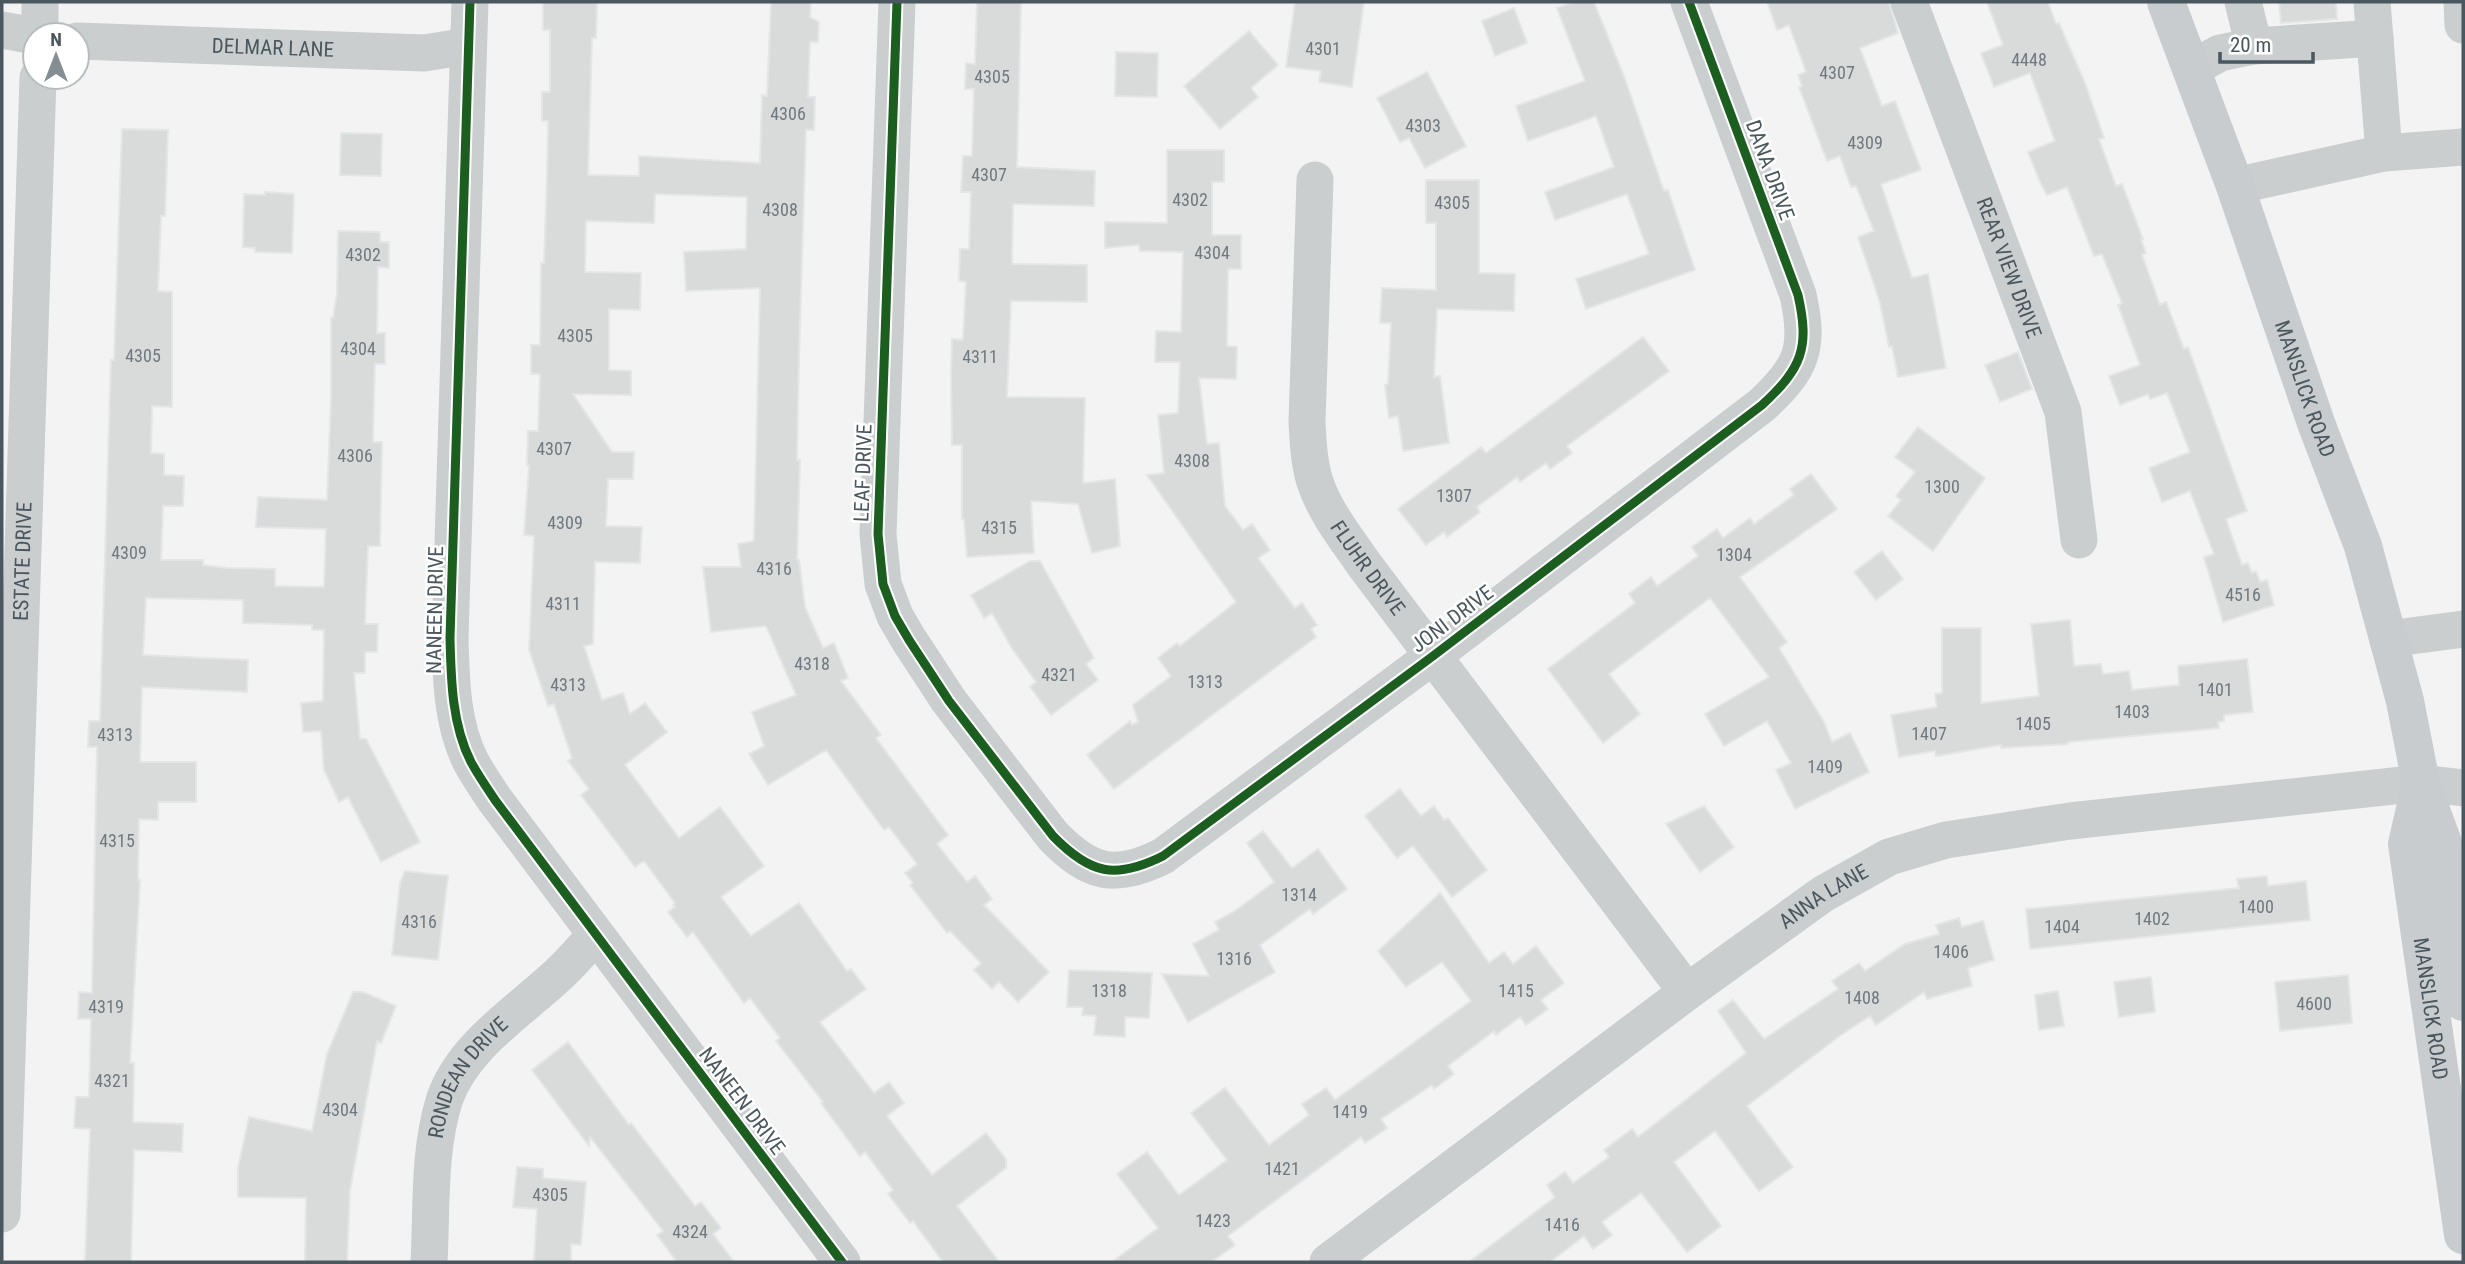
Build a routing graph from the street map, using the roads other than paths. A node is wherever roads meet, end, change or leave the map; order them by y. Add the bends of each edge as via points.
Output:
1 (40, 2) edge
2 (470, 2) edge
3 (897, 2) edge
4 (1689, 2) edge
5 (1909, 2) edge
6 (2166, 2) edge
7 (2243, 2) edge
8 (2372, 2) edge
9 (2462, 2) edge
10 (38, 21) edge
11 (2463, 26) edge
12 (2, 30) edge
13 (21, 33) edge
14 (2375, 38) junction
15 (91, 41) edge
16 (468, 46) junction
17 (2254, 46) junction
18 (2191, 69) junction
19 (38, 91) edge
20 (2463, 147) edge
21 (2384, 153) junction
22 (1315, 180) dead end
23 (2235, 186) junction
24 (1801, 354) joint
25 (2080, 540) dead end
26 (2463, 629) edge
27 (2388, 639) junction
28 (1433, 656) junction
29 (2421, 783) junction
30 (2463, 788) edge
31 (1098, 868) joint
32 (595, 935) junction
33 (2459, 936) edge
34 (1687, 992) junction
35 (2463, 1002) edge
36 (2, 1214) edge
37 (2463, 1236) edge
38 (429, 1262) edge
39 (842, 1262) edge
40 (1328, 1262) edge

1 - 10 street
2 - 16 street, NANEEN DRIVE
3 - 31 street, LEAF DRIVE via 878,534 883,583 902,628 949,701 1053,836 1071,855
4 - 24 street, DANA DRIVE via 1798,295 1804,322
5 - 25 street, REAR VIEW DRIVE via 2063,412
6 - 18 main road, MANSLICK ROAD
7 - 17 street
8 - 14 street
9 - 11 street
12 - 13 street
14 - 17 street
14 - 21 street
15 - 16 street, DELMAR LANE via 424,53
16 - 32 street, NANEEN DRIVE via 451,684 460,734 471,762
17 - 18 street via 2220,53
18 - 23 main road, MANSLICK ROAD
19 - 36 street, ESTATE DRIVE
20 - 21 street
21 - 23 street
22 - 28 street, FLUHR DRIVE via 1307,422 1315,483 1363,563
23 - 27 main road, MANSLICK ROAD via 2363,546
24 - 28 street, JONI DRIVE via 1786,380 1762,405
26 - 27 street
27 - 29 main road, MANSLICK ROAD
28 - 31 street, JONI DRIVE via 1163,856 1122,871
28 - 34 street, FLUHR DRIVE
29 - 30 street, ANNA LANE
29 - 33 main road, MANSLICK ROAD via 2443,843
29 - 34 street, ANNA LANE via 2070,821 1946,840 1865,869
29 - 37 main road, MANSLICK ROAD via 2407,844
32 - 38 street, RONDEAN DRIVE via 562,973 482,1042 456,1076 435,1142
32 - 39 street, NANEEN DRIVE
33 - 35 main road, MANSLICK ROAD
34 - 40 street, ANNA LANE

